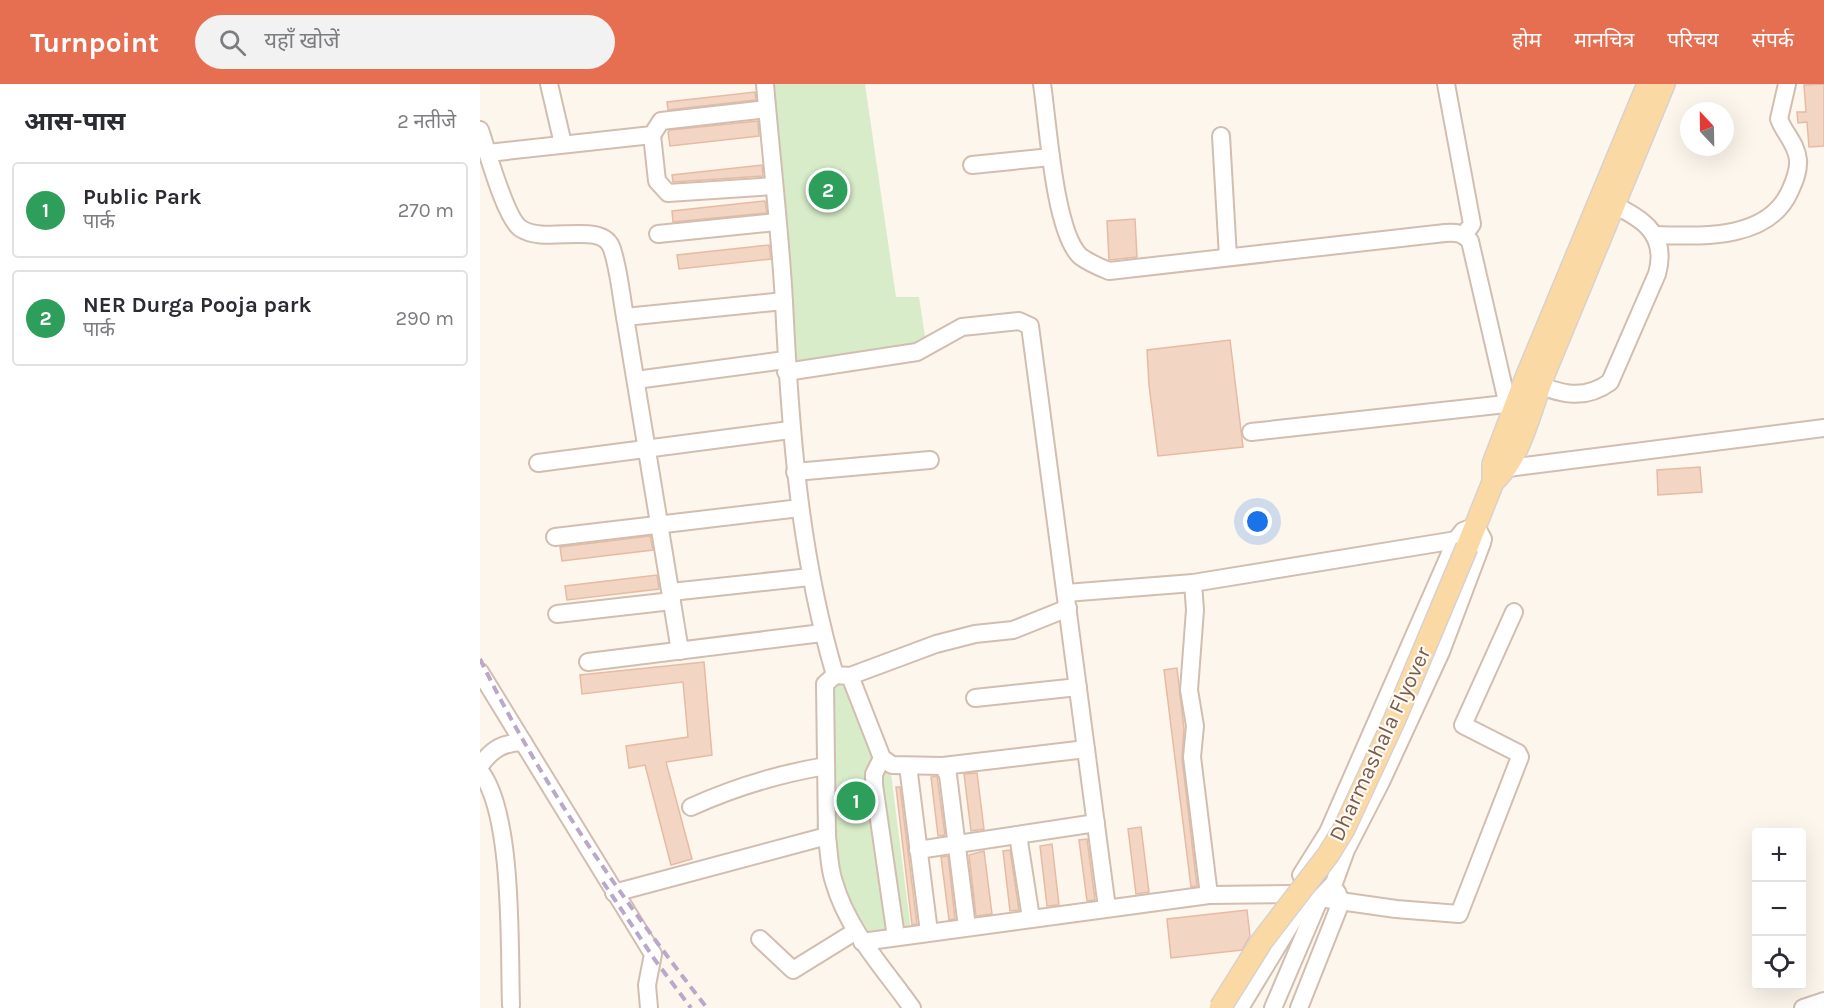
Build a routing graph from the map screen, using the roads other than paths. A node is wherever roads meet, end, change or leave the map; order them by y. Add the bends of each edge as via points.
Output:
1 (549, 84) edge
2 (765, 84) edge
3 (1042, 84) edge
4 (1446, 84) edge
5 (1648, 84) edge
6 (1664, 84) edge
7 (1787, 84) edge
8 (767, 109) junction
9 (480, 130) edge
10 (652, 135) junction
11 (1221, 136) dead end
12 (563, 144) junction
13 (488, 153) junction
14 (1051, 157) junction
15 (972, 165) dead end
16 (774, 186) junction
17 (1608, 203) junction
18 (777, 222) junction
19 (658, 234) dead end
20 (1464, 235) junction
21 (1654, 235) junction
22 (1228, 257) junction
23 (784, 301) junction
24 (625, 317) junction
25 (786, 366) junction
26 (636, 380) junction
27 (1532, 383) junction
28 (1508, 411) junction
29 (1824, 428) edge
30 (790, 430) junction
31 (1251, 432) dead end
32 (647, 447) junction
33 (930, 460) dead end
34 (538, 463) dead end
35 (1498, 471) junction
36 (795, 472) junction
37 (800, 508) junction
38 (659, 523) junction
39 (1476, 526) junction
40 (555, 537) dead end
41 (1461, 543) junction
42 (810, 577) junction
43 (1193, 583) junction
44 (671, 596) junction
45 (1067, 601) junction
46 (1514, 612) dead end
47 (557, 614) dead end
48 (822, 633) junction
49 (680, 651) junction
50 (588, 662) dead end
51 (480, 672) edge
52 (842, 676) junction
53 (1078, 687) junction
54 (975, 698) dead end
55 (523, 742) junction
56 (1086, 749) junction
57 (882, 758) junction
58 (480, 766) edge
59 (826, 766) junction
60 (908, 766) junction
61 (943, 766) junction
62 (480, 771) edge
63 (691, 807) dead end
64 (1096, 823) junction
65 (1018, 835) junction
66 (827, 836) junction
67 (957, 843) junction
68 (918, 850) junction
69 (1346, 850) junction
70 (1334, 883) junction
71 (614, 893) junction
72 (1209, 895) junction
73 (1306, 896) junction
74 (1341, 902) junction
75 (1107, 908) junction
76 (1031, 918) junction
77 (967, 927) junction
78 (929, 932) junction
79 (859, 937) junction
80 (896, 937) junction
81 (760, 939) dead end
82 (1824, 1001) edge
83 (511, 1005) dead end
84 (649, 1008) edge
85 (912, 1008) edge
86 (1220, 1008) edge
87 (1240, 1008) edge
88 (1273, 1008) edge
89 (1299, 1008) edge
90 (1803, 1008) edge

1 - 12 street
2 - 8 street
3 - 14 street
4 - 20 street via 1472,224
5 - 17 main road
6 - 17 main road
7 - 21 street via 1779,119 1798,162 1786,201 1769,219 1748,228 1699,236
8 - 10 street via 661,121
8 - 16 street
9 - 13 street
10 - 12 street
10 - 16 street via 657,181 668,193
11 - 22 street
12 - 13 street
13 - 24 street via 504,201 518,227 534,235 604,236 612,247
14 - 15 street
14 - 22 street via 1064,228 1079,255 1094,266 1109,271
16 - 18 street
17 - 21 street via 1639,218
17 - 27 main road
18 - 19 street
18 - 23 street
20 - 22 street via 1445,233
20 - 28 street via 1470,241
21 - 27 street via 1660,262 1610,382 1579,396
23 - 24 street
23 - 25 street
24 - 26 street
25 - 26 street
25 - 30 street
25 - 45 street via 916,352 962,327 1025,322 1030,326
26 - 32 street
27 - 28 main road
27 - 35 main road
28 - 31 street
28 - 35 main road
29 - 35 street
30 - 32 street
30 - 36 street
32 - 34 street
32 - 38 street
33 - 36 street
35 - 39 main road, Dharmashala Flyover
36 - 37 street
37 - 38 street
37 - 42 street
38 - 40 street
38 - 44 street
39 - 41 main road, Dharmashala Flyover
39 - 69 street via 1482,543 1441,652
41 - 43 street
41 - 73 street via 1328,832
41 - 86 main road, Dharmashala Flyover, bridge via 1389,732 1344,829 1262,941
42 - 44 street
42 - 48 street
43 - 45 street
43 - 72 street via 1195,610 1189,690 1195,726 1192,757
44 - 47 street
44 - 49 street
45 - 52 street via 1013,630 936,644
45 - 53 street
46 - 74 street via 1464,722 1520,755 1461,912 1456,916
48 - 49 street
48 - 52 street
49 - 50 street
51 - 55 street
52 - 57 street
52 - 59 street via 825,684
53 - 54 street
53 - 56 street
55 - 58 street via 504,743
55 - 71 street
56 - 61 street
56 - 64 street
57 - 60 street via 892,765
57 - 80 street via 874,774 874,785
59 - 63 street via 769,777
59 - 66 street
60 - 61 street
60 - 68 street
61 - 67 street via 948,775
62 - 83 street via 492,796 507,864
64 - 65 street
64 - 75 street
65 - 67 street
65 - 76 street
66 - 71 street
66 - 79 street via 834,882
67 - 68 street
67 - 77 street
68 - 78 street
69 - 70 street
69 - 73 street
70 - 73 street
70 - 74 street
71 - 84 street via 653,954 647,985
72 - 73 street
72 - 75 street
73 - 74 street
73 - 87 street
73 - 88 street
74 - 89 street
75 - 76 street
76 - 77 street
77 - 78 street
78 - 80 street
79 - 80 street
79 - 81 street via 793,970
79 - 85 street
82 - 90 street

